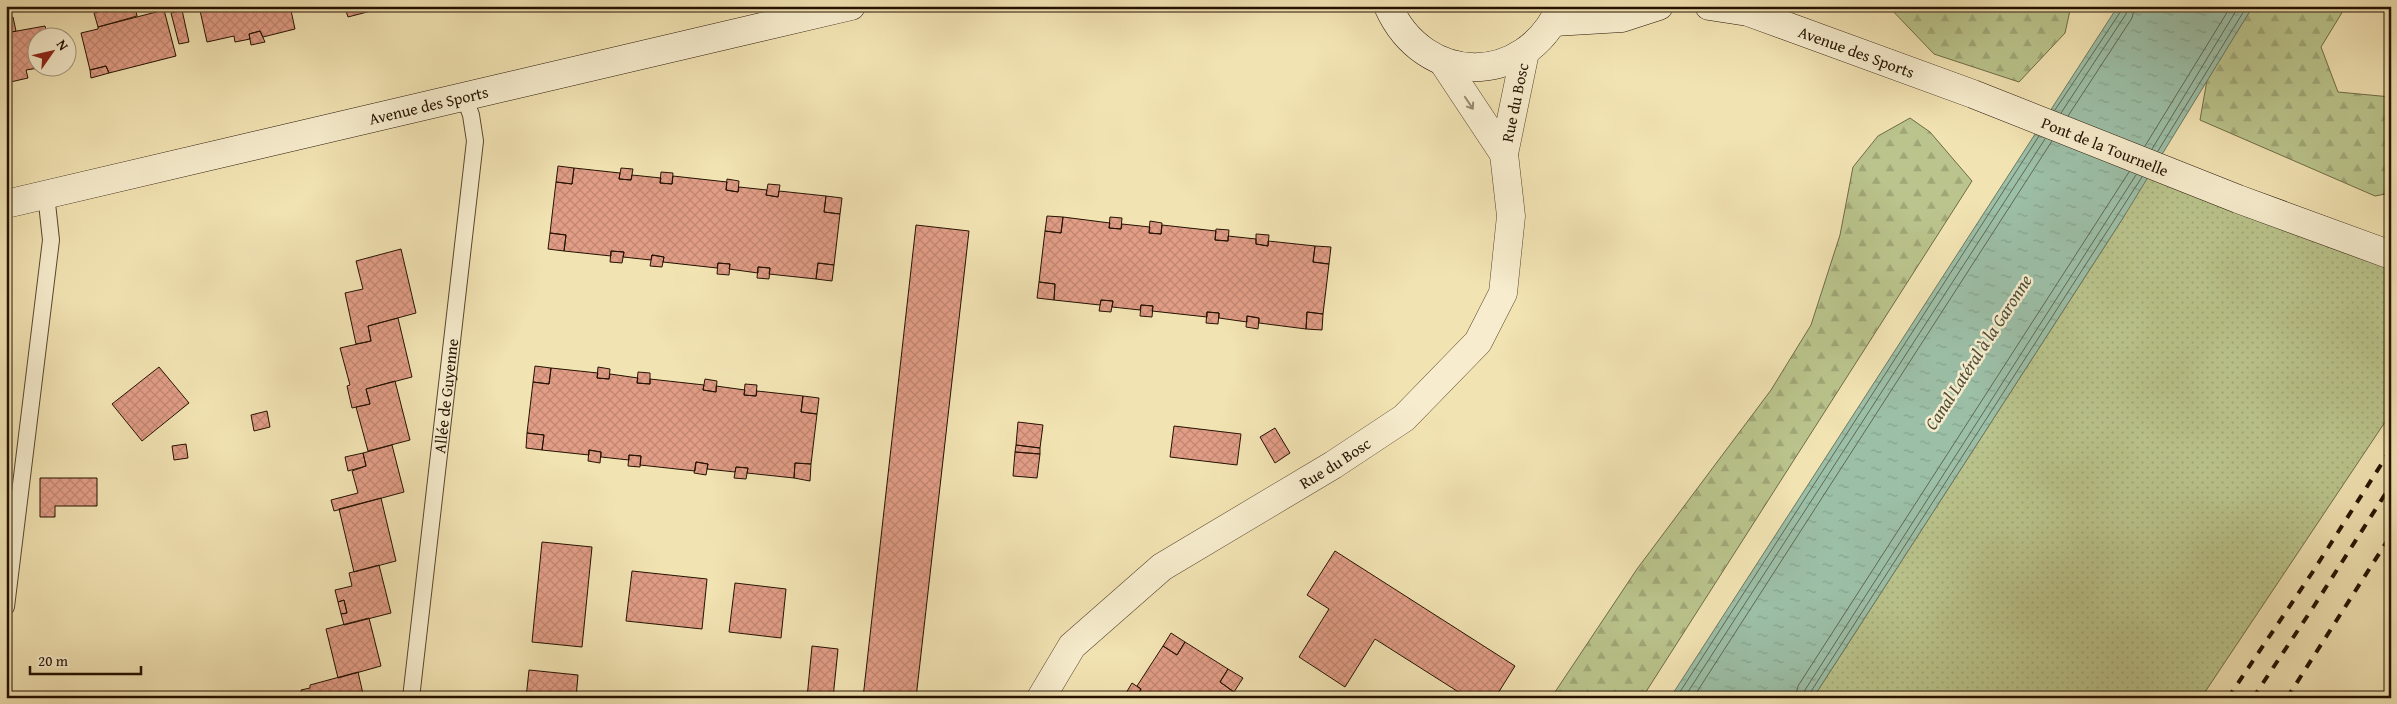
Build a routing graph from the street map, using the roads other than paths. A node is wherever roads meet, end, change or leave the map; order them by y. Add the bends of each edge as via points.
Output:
1 (851, 6) edge
2 (1388, 6) edge
3 (1659, 6) edge
4 (1709, 6) edge
5 (1558, 14) edge
6 (1525, 52) junction
7 (1442, 62) junction
8 (1973, 94) joint
9 (464, 96) junction
10 (1504, 154) junction
11 (46, 194) junction
12 (6, 204) edge
13 (2391, 255) edge
14 (6, 607) edge
15 (411, 698) edge
16 (1040, 698) edge

1 - 9 main road, Avenue des Sports
2 - 7 main road via 1396,25 1416,47
3 - 5 main road via 1622,18
4 - 8 main road, Avenue des Sports via 1748,12
5 - 6 main road via 1541,39
6 - 7 main road via 1499,64 1471,68
6 - 10 main road, Rue du Bosc
7 -> 10 main road, Rue du Bosc
8 - 13 main road, Pont de la Tournelle via 2238,199
9 - 11 main road, Avenue des Sports
9 - 15 lane, Allée de Guyenne via 471,114 475,141
10 - 16 main road, Rue du Bosc via 1511,216 1503,294 1478,342 1404,418 1333,465 1162,567 1072,646
11 - 12 main road, Avenue des Sports
11 - 14 lane via 52,240

